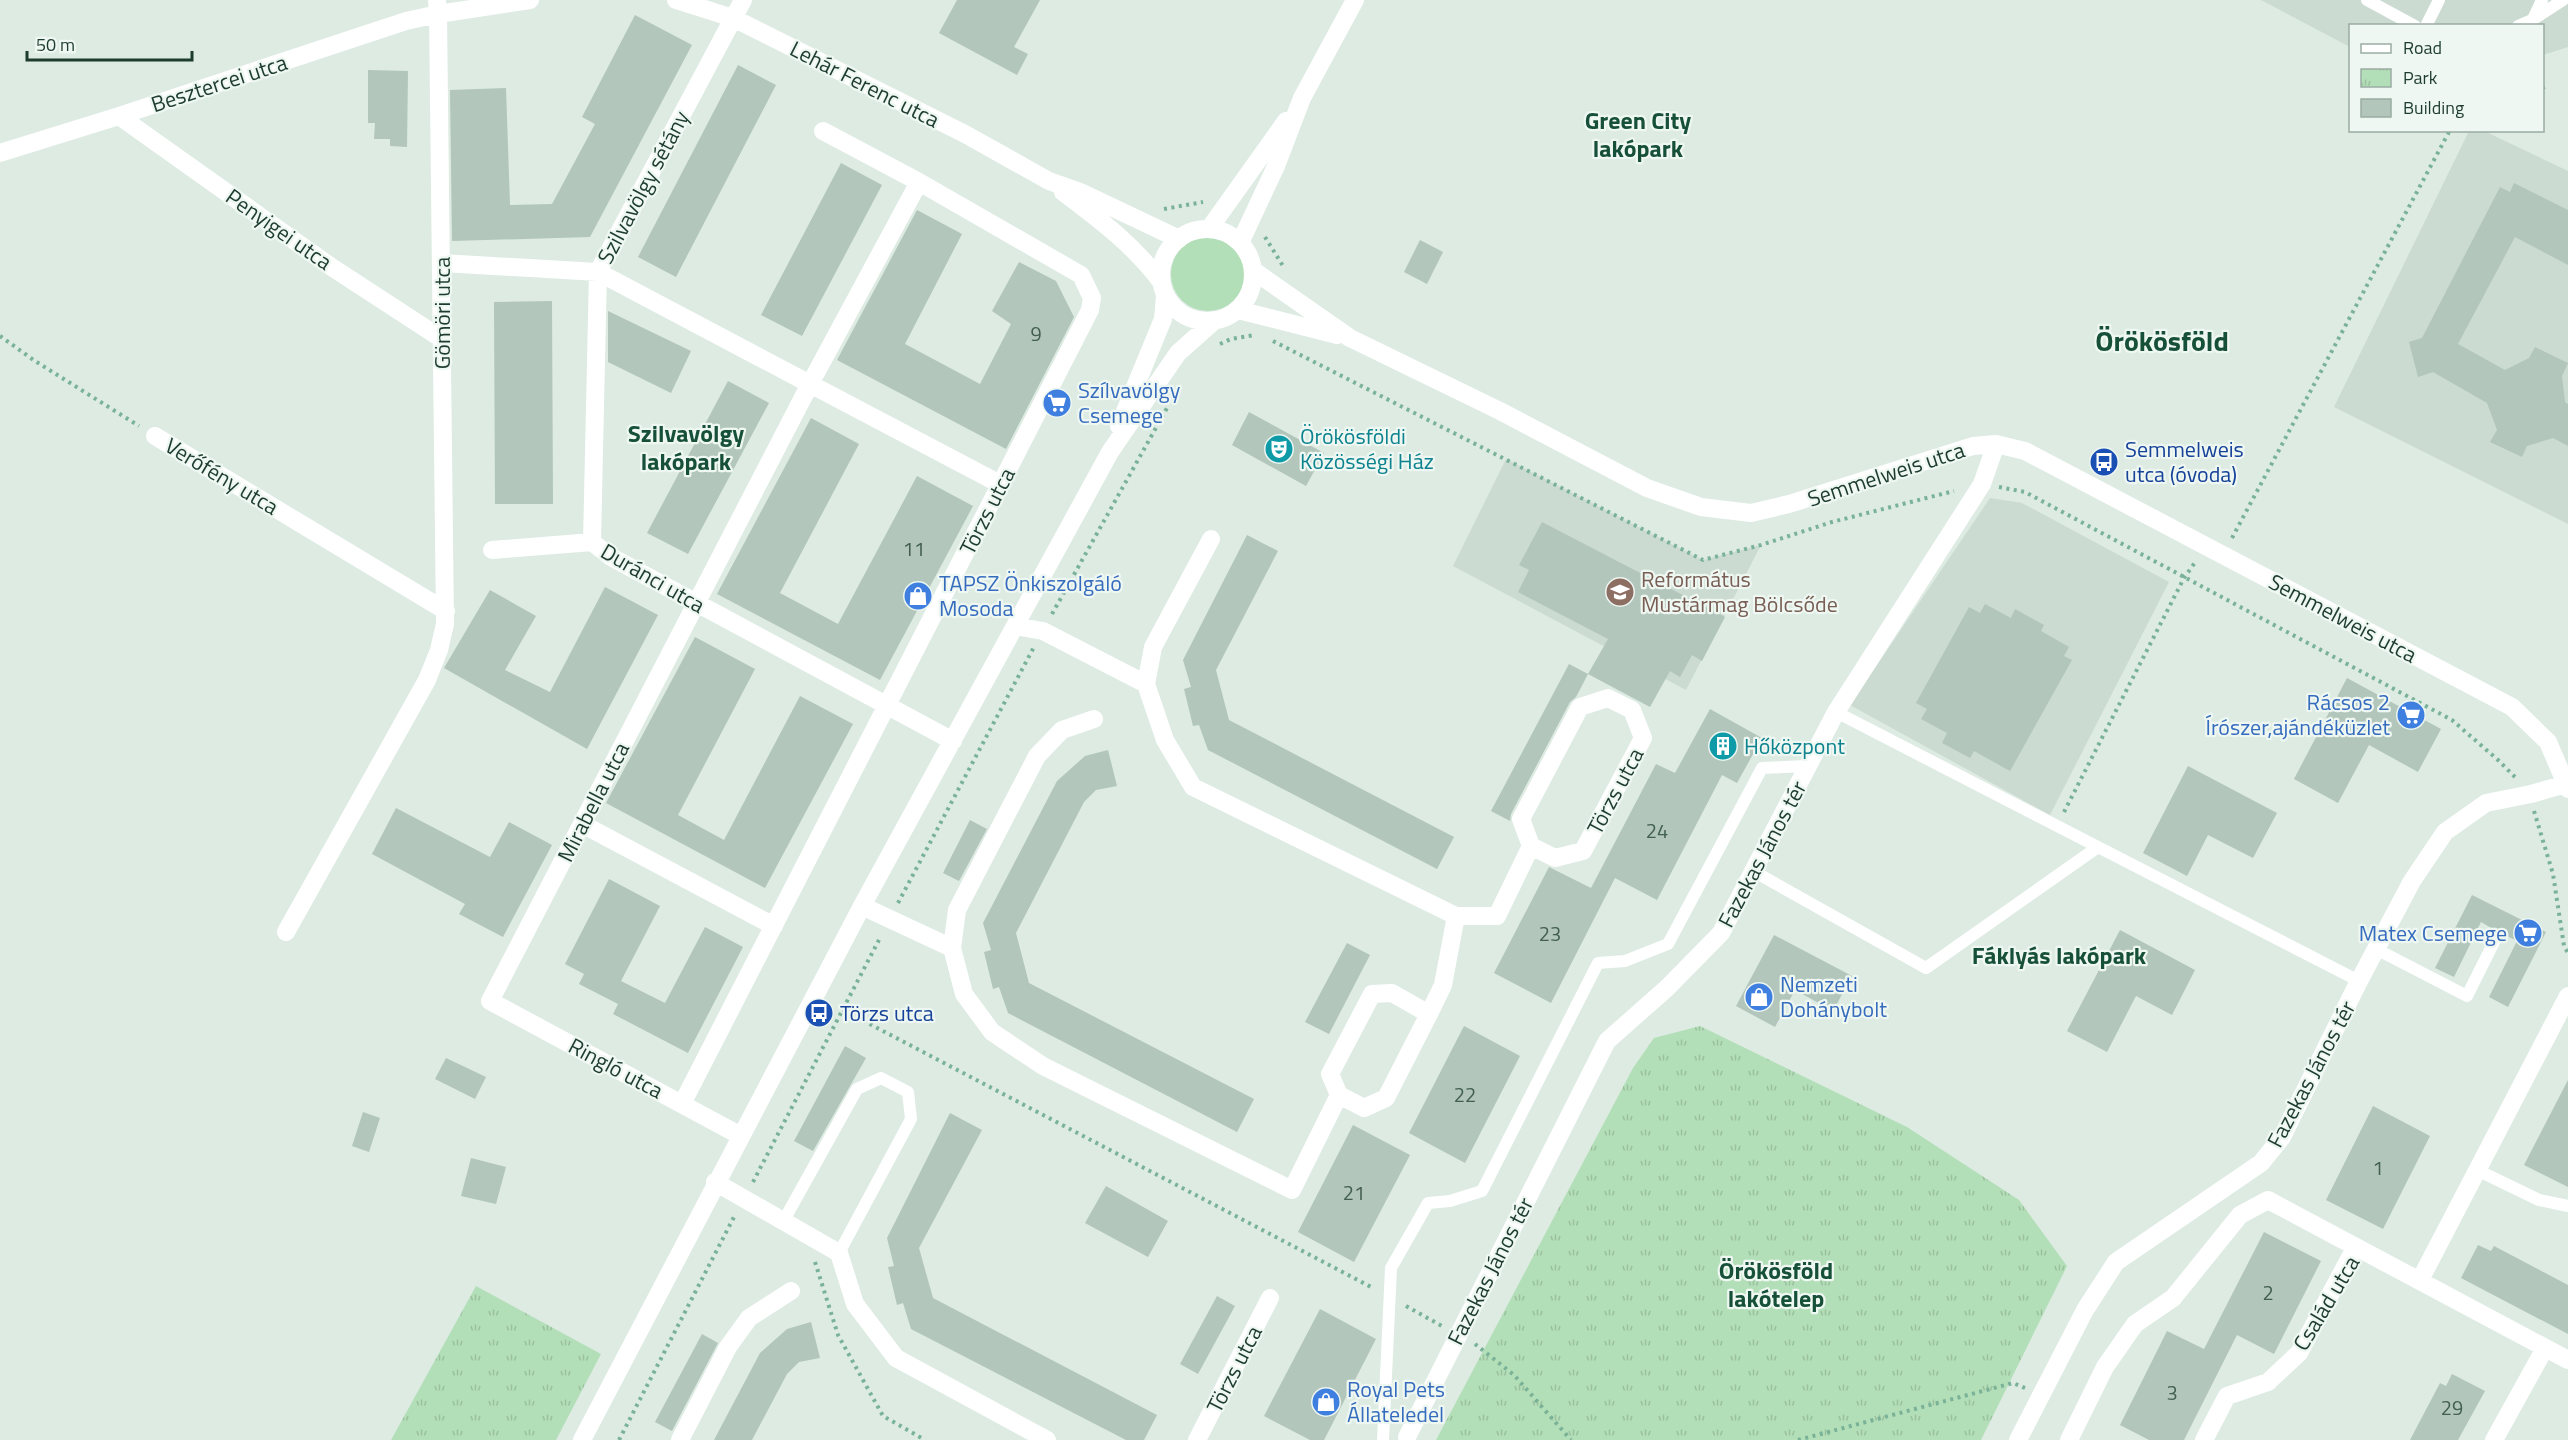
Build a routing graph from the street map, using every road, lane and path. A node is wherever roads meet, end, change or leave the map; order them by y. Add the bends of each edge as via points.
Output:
1 (530, 0) edge
2 (676, 0) edge
3 (743, 0) edge
4 (1355, 0) edge
5 (2367, 0) edge
6 (2439, 0) edge
7 (2542, 0) edge
8 (2563, 0) edge
9 (437, 7) edge
10 (733, 18) junction
11 (2532, 20) junction
12 (2411, 24) edge
13 (2427, 24) edge
14 (2523, 24) edge
15 (1302, 98) junction
16 (119, 116) junction
17 (823, 131) dead end
18 (2449, 132) edge
19 (0, 153) edge
20 (1049, 181) junction
21 (919, 182) junction
22 (1209, 229) junction
23 (1179, 239) junction
24 (1240, 243) junction
25 (442, 262) junction
26 (1254, 271) junction
27 (598, 272) junction
28 (1164, 289) junction
29 (1238, 310) junction
30 (1214, 321) junction
31 (0, 336) edge
32 (442, 339) junction
33 (1350, 339) junction
34 (810, 384) junction
35 (1170, 403) dead end
36 (155, 436) joint
37 (1996, 444) junction
38 (1110, 452) junction
39 (1000, 484) junction
40 (1211, 539) dead end
41 (592, 543) junction
42 (2206, 545) junction
43 (492, 549) dead end
44 (2223, 554) junction
45 (696, 604) junction
46 (446, 611) junction
47 (1015, 627) junction
48 (1043, 631) junction
49 (1146, 684) junction
50 (887, 705) junction
51 (1836, 712) junction
52 (1094, 719) dead end
53 (952, 741) junction
54 (1808, 766) junction
55 (2567, 787) edge
56 (582, 824) junction
57 (2057, 825) junction
58 (1531, 846) junction
59 (2098, 847) junction
60 (1753, 871) junction
61 (862, 906) junction
62 (1456, 916) junction
63 (890, 919) junction
64 (774, 926) junction
65 (286, 932) dead end
66 (2497, 936) dead end
67 (952, 948) junction
68 (2376, 949) junction
69 (2359, 981) junction
70 (2568, 996) edge
71 (490, 1001) joint
72 (843, 1010) junction
73 (1429, 1014) junction
74 (1339, 1095) junction
75 (682, 1104) junction
76 (741, 1136) junction
77 (2477, 1170) junction
78 (715, 1182) junction
79 (744, 1198) junction
80 (2568, 1206) edge
81 (736, 1215) junction
82 (745, 1220) dead end
83 (783, 1220) junction
84 (2355, 1248) junction
85 (839, 1253) junction
86 (814, 1258) dead end
87 (2420, 1280) junction
88 (791, 1291) dead end
89 (1390, 1297) junction
90 (1270, 1298) dead end
91 (1458, 1335) junction
92 (2544, 1348) junction
93 (2568, 1360) edge
94 (2041, 1395) junction
95 (1407, 1437) dead end
96 (582, 1440) edge
97 (619, 1440) edge
98 (680, 1440) edge
99 (925, 1440) edge
100 (1047, 1440) edge
101 (1197, 1440) edge
102 (1383, 1440) edge
103 (1571, 1440) edge
104 (1797, 1440) edge
105 (2018, 1440) edge
106 (2069, 1440) edge
107 (2204, 1440) edge
108 (2494, 1440) edge

1 - 9 street
2 - 10 street, Lehár Ferenc utca
3 - 10 street, Szilvavölgy sétány
4 - 15 street
5 - 12 lane
6 - 13 lane
7 - 11 lane
8 - 11 lane
9 - 16 street, Besztercei utca via 406,21
9 - 25 street, Gömöri utca
10 - 20 street, Lehár Ferenc utca via 944,123
10 - 27 street, Szilvavölgy sétány
11 - 14 lane
15 - 22 street
15 - 24 street
16 - 19 street, Besztercei utca
16 - 32 street, Penyigei utca via 330,266
17 - 21 street
18 - 44 path
20 - 23 street, Lehár Ferenc utca
20 - 28 street, Lehár Ferenc utca via 1126,242 1146,261
21 - 34 street
21 - 39 street, Törzs utca via 1081,275 1092,298 1090,310
22 - 23 street via 1193,231
22 - 24 street
23 - 28 street via 1166,254 1161,273
24 - 26 street
25 - 27 street
25 - 32 street, Gömöri utca
26 - 29 street via 1250,293
26 - 33 street, Semmelweis utca
27 - 34 street, Szilvavölgy sétány
27 - 41 street, Duránci utca
28 - 30 street via 1180,313
28 - 38 street via 1163,319
29 - 30 street
29 - 33 street, Semmelweis utca
30 - 38 street via 1172,361
31 - 36 path, Verőfény utca
32 - 46 street, Gömöri utca
33 - 37 street, Semmelweis utca via 1647,488 1701,507 1751,513 1950,451
34 - 39 street, Szilvavölgy sétány
34 - 45 street, Mirabella utca
35 - 48 path
36 - 46 street, Verőfény utca
37 - 42 street, Semmelweis utca via 2025,451
37 - 51 street, Fazekas János tér via 1982,484
38 - 47 street
39 - 50 street, Törzs utca
40 - 49 street via 1154,647
41 - 43 street
41 - 45 street, Duránci utca
42 - 44 street, Semmelweis utca
42 - 57 path via 2184,578
44 - 55 street, Semmelweis utca via 2512,707 2548,742
45 - 50 street, Duránci utca
45 - 56 street, Mirabella utca
46 - 65 street, Gömöri utca via 439,650 427,680
47 - 48 street
47 - 53 street
48 - 49 street
48 - 63 path
49 - 62 street via 1165,740 1193,787
50 - 53 street, Duránci utca
50 - 64 street, Törzs utca
51 - 54 street, Fazekas János tér
51 - 57 lane
52 - 67 street via 1062,730 1037,756 957,910
53 - 61 street
54 - 60 street, Fazekas János tér
54 - 89 lane via 1761,768 1668,944 1625,961 1598,963 1482,1191 1428,1203 1391,1268
55 - 68 street, Fazekas János tér via 2486,802 2445,832 2412,881
56 - 64 street
56 - 71 street, Mirabella utca
57 - 59 lane
58 - 58 street, Törzs utca via 1521,819 1580,707 1608,698 1632,710 1644,738 1583,851 1555,858
58 - 62 street via 1497,916
59 - 60 lane via 1926,968
59 - 69 lane
60 - 91 street, Fazekas János tér via 1721,933 1607,1041
61 - 63 street
61 - 76 street
62 - 73 street via 1443,985
63 - 67 street
63 - 72 path
64 - 75 street, Törzs utca
66 - 68 lane via 2467,996
67 - 74 street via 964,994 992,1032 1043,1066 1292,1190
68 - 69 street, Fazekas János tér
69 - 94 street, Fazekas János tér via 2282,1137 2260,1163 2116,1262 2085,1310
70 - 77 street
71 - 75 street, Ringló utca
72 - 79 path
72 - 89 path
73 - 74 street via 1386,1098 1364,1108
73 - 74 street via 1392,993 1372,994 1330,1074
75 - 76 street, Ringló utca
76 - 78 street
77 - 80 lane via 2539,1200
77 - 87 street
78 - 79 street
78 - 96 street
79 - 81 path
79 - 83 street
81 - 82 path
81 - 97 path
83 - 85 street
83 - 85 lane via 857,1089 881,1078 908,1092 911,1119
84 - 87 street, Család utca
84 - 106 street via 2268,1200 2240,1215 2173,1298 2135,1324 2105,1367
84 - 107 street, Család utca via 2299,1353 2268,1382 2227,1396
85 - 100 street via 855,1304 896,1358
86 - 99 path via 838,1335 883,1416
87 - 92 street, Család utca
88 - 98 street via 749,1318 728,1347
89 - 91 path
89 - 102 lane
90 - 101 street, Törzs utca
91 - 95 street, Fazekas János tér
91 - 103 path via 1484,1348 1514,1375
92 - 93 street, Család utca
92 - 108 street
94 - 104 path via 2013,1383
94 - 105 street, Fazekas János tér

